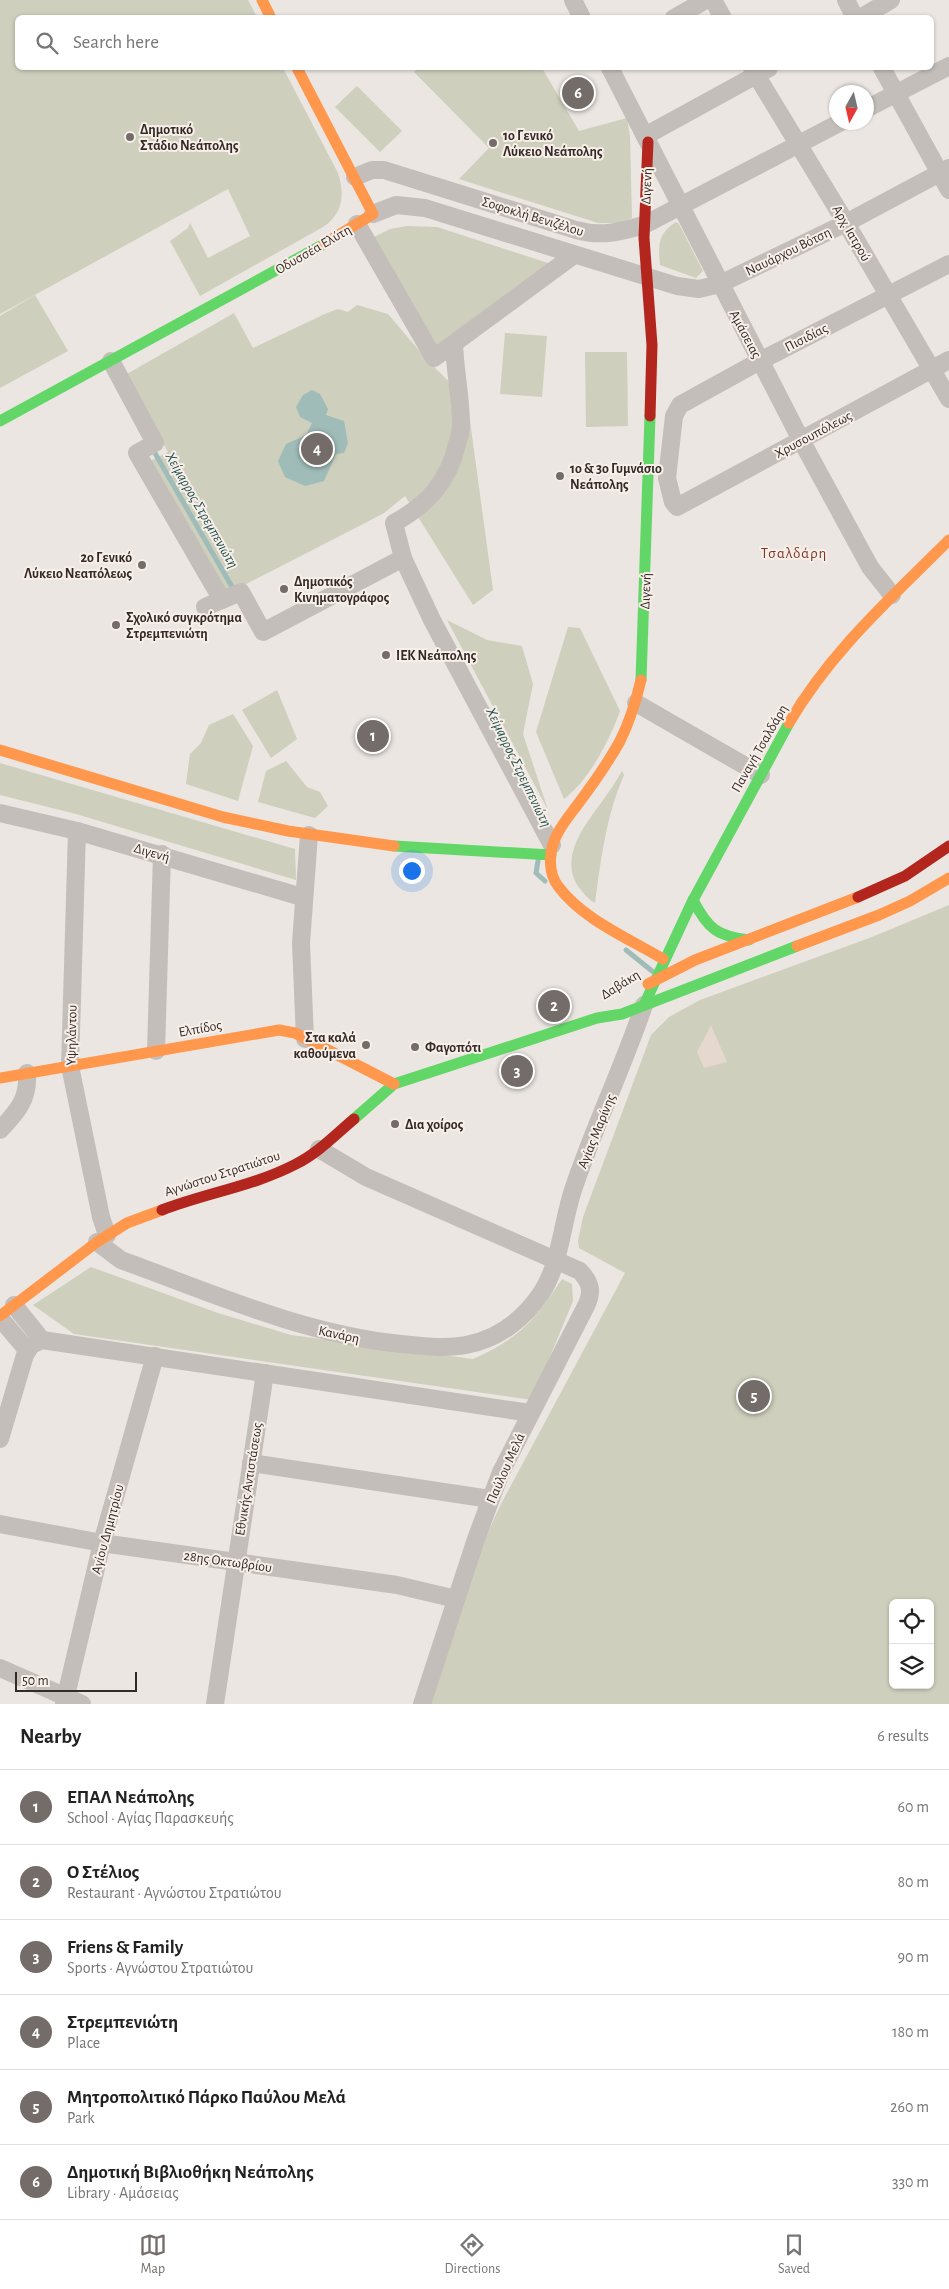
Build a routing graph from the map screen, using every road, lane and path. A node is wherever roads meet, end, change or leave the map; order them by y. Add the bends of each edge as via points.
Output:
1 (262, 0) edge
2 (573, 0) edge
3 (706, 0) edge
4 (713, 0) edge
5 (846, 0) edge
6 (891, 0) edge
7 (270, 15) edge
8 (580, 15) edge
9 (679, 15) edge
10 (721, 15) edge
11 (854, 15) edge
12 (865, 15) edge
13 (949, 66) edge
14 (298, 70) edge
15 (611, 70) edge
16 (759, 70) edge
17 (883, 70) edge
18 (896, 94) junction
19 (874, 105) edge
20 (829, 128) edge
21 (646, 139) junction
22 (799, 144) junction
23 (944, 170) edge
24 (354, 177) junction
25 (949, 190) edge
26 (680, 206) junction
27 (373, 214) junction
28 (846, 223) junction
29 (357, 224) junction
30 (644, 225) junction
31 (574, 255) junction
32 (949, 264) edge
33 (648, 278) junction
34 (720, 284) junction
35 (888, 295) junction
36 (454, 344) junction
37 (434, 358) junction
38 (949, 360) edge
39 (111, 361) junction
40 (760, 361) junction
41 (932, 370) junction
42 (456, 377) junction
43 (949, 399) edge
44 (0, 421) edge
45 (801, 440) junction
46 (677, 507) joint
47 (949, 540) edge
48 (403, 558) junction
49 (892, 595) junction
50 (222, 600) junction
51 (205, 607) dead end
52 (636, 703) junction
53 (0, 750) edge
54 (760, 775) junction
55 (0, 815) edge
56 (77, 830) junction
57 (309, 834) junction
58 (949, 846) edge
59 (552, 850) junction
60 (162, 854) junction
61 (949, 878) edge
62 (302, 897) junction
63 (693, 900) junction
64 (751, 940) junction
65 (663, 959) junction
66 (654, 980) junction
67 (641, 997) junction
68 (612, 1004) dead end
69 (597, 1018) junction
70 (305, 1039) junction
71 (156, 1051) junction
72 (70, 1066) junction
73 (27, 1073) junction
74 (0, 1078) edge
75 (394, 1084) junction
76 (0, 1130) edge
77 (319, 1149) junction
78 (102, 1238) junction
79 (555, 1258) junction
80 (14, 1305) junction
81 (0, 1317) edge
82 (42, 1340) junction
83 (27, 1350) junction
84 (155, 1356) junction
85 (265, 1373) junction
86 (530, 1413) junction
87 (0, 1439) edge
88 (251, 1464) junction
89 (490, 1499) junction
90 (0, 1524) edge
91 (102, 1543) junction
92 (235, 1562) junction
93 (456, 1599) junction
94 (0, 1668) edge
95 (70, 1702) edge
96 (215, 1704) edge
97 (422, 1704) edge

1 - 7 street
2 - 8 street
3 - 9 street
4 - 10 street
5 - 11 street
6 - 12 street
13 - 18 street
14 - 24 street
15 - 21 street, Αμάσειας
16 - 21 street
16 - 22 street, Αρχ. Ιατρού
17 - 18 street
18 - 19 street
18 - 23 street
20 - 22 street, Σοφοκλή Βενιζέλου
21 - 26 street, Αμάσειας
21 - 30 street, Διγενή
22 - 26 street, Σοφοκλή Βενιζέλου
22 - 28 street, Αρχ. Ιατρού
23 - 25 street
23 - 28 street, Ναυάρχου Βότση
24 - 27 street
24 - 30 street, Σοφοκλή Βενιζέλου via 372,170 384,170 587,233 615,233
26 - 30 street, Σοφοκλή Βενιζέλου
26 - 34 street, Αμάσειας
27 - 29 street, Οδυσσέα Ελύτη
27 - 31 street, Οδυσσέα Ελύτη via 396,205 412,206
28 - 34 street, Ναυάρχου Βότση
28 - 35 street, Αρχ. Ιατρού
29 - 37 street
29 - 39 street, Οδυσσέα Ελύτη
30 - 33 street, Διγενή
31 - 33 street, Οδυσσέα Ελύτη
31 - 36 street
32 - 35 street, Πισιδίας
33 - 34 street, Ναυάρχου Βότση via 694,289
33 - 52 street, Διγενή via 652,345 647,545 641,680
34 - 40 street, Αμάσειας
35 - 40 street, Πισιδίας
35 - 41 street, Αρχ. Ιατρού
36 - 37 street
36 - 42 street
37 - 42 street
38 - 41 street, Χρυσουπόλεως
39 - 44 street, Οδυσσέα Ελύτη
39 - 50 street via 155,443 137,453
40 - 45 street, Αμάσειας
40 - 46 street, Πισιδίας via 685,402 676,411 668,478
41 - 43 street, Αρχ. Ιατρού
41 - 45 street, Χρυσουπόλεως
42 - 48 street via 461,427 455,452 441,485 427,500 394,523
45 - 46 street, Χρυσουπόλεως
45 - 49 street, Αμάσειας via 870,566
47 - 49 street, Παναγή Τσαλδάρη
48 - 50 street via 262,632 241,592
48 - 59 street
49 - 54 street, Παναγή Τσαλδάρη via 831,659
50 - 51 street
52 - 54 street
52 - 59 street, Διγενή via 618,745 558,832
53 - 57 street via 223,817
54 - 63 street, Παναγή Τσαλδάρη
55 - 56 street, Διγενή
56 - 60 street, Διγενή
56 - 72 street, Υψηλάντου
57 - 59 street via 409,848
57 - 62 street
58 - 64 street, Δαβάκη via 886,886
59 - 65 street via 554,879 571,899
60 - 62 street, Διγενή
60 - 71 street
61 - 67 street, Δαβάκη via 879,915
62 - 70 street
63 - 64 street via 711,930 720,935
63 - 65 street, Παναγή Τσαλδάρη
64 - 66 street, Δαβάκη via 695,960
65 - 66 street, Παναγή Τσαλδάρη
66 - 67 street, Παναγή Τσαλδάρη
66 - 67 street, Δαβάκη
67 - 69 street, Δαβάκη via 622,1014
67 - 79 street, Αγίας Μαρίνης via 628,1053 575,1184
68 - 69 street, Δαβάκη
69 - 75 street, Αγνώστου Στρατιώτου
70 - 71 street, Ελπίδος via 279,1030
70 - 75 street, Ελπίδος
71 - 72 street, Ελπίδος
72 - 73 street, Ελπίδος
72 - 78 street, Υψηλάντου via 101,1217
73 - 74 street, Ελπίδος
73 - 76 street via 23,1102
75 - 77 street, Αγνώστου Στρατιώτου
77 - 78 street, Αγνώστου Στρατιώτου via 298,1164 277,1173 144,1216
77 - 79 street, Παύλου Μελά via 366,1178
78 - 79 street, Κανάρη via 121,1260 312,1328 376,1341 443,1347 464,1346 483,1340 514,1323 542,1292
78 - 80 street, Αγνώστου Στρατιώτου
79 - 86 street, Παύλου Μελά via 588,1279 591,1298
80 - 81 street, Αγνώστου Στρατιώτου
80 - 82 street
81 - 83 street
82 - 83 street via 34,1342
82 - 84 street
83 - 87 street
84 - 85 street
84 - 91 street, Αγίου Δημητρίου
85 - 86 street
85 - 88 street, Εθνικής Αντιστάσεως
86 - 89 street, Παύλου Μελά
88 - 89 street
88 - 92 street, Εθνικής Αντιστάσεως
89 - 93 street, Παύλου Μελά
90 - 91 street, 28ης Οκτωβρίου
91 - 92 street, 28ης Οκτωβρίου
91 - 95 street, Αγίου Δημητρίου
92 - 93 street, 28ης Οκτωβρίου via 397,1585
92 - 96 street, Εθνικής Αντιστάσεως
93 - 97 street, Παύλου Μελά
94 - 95 street

